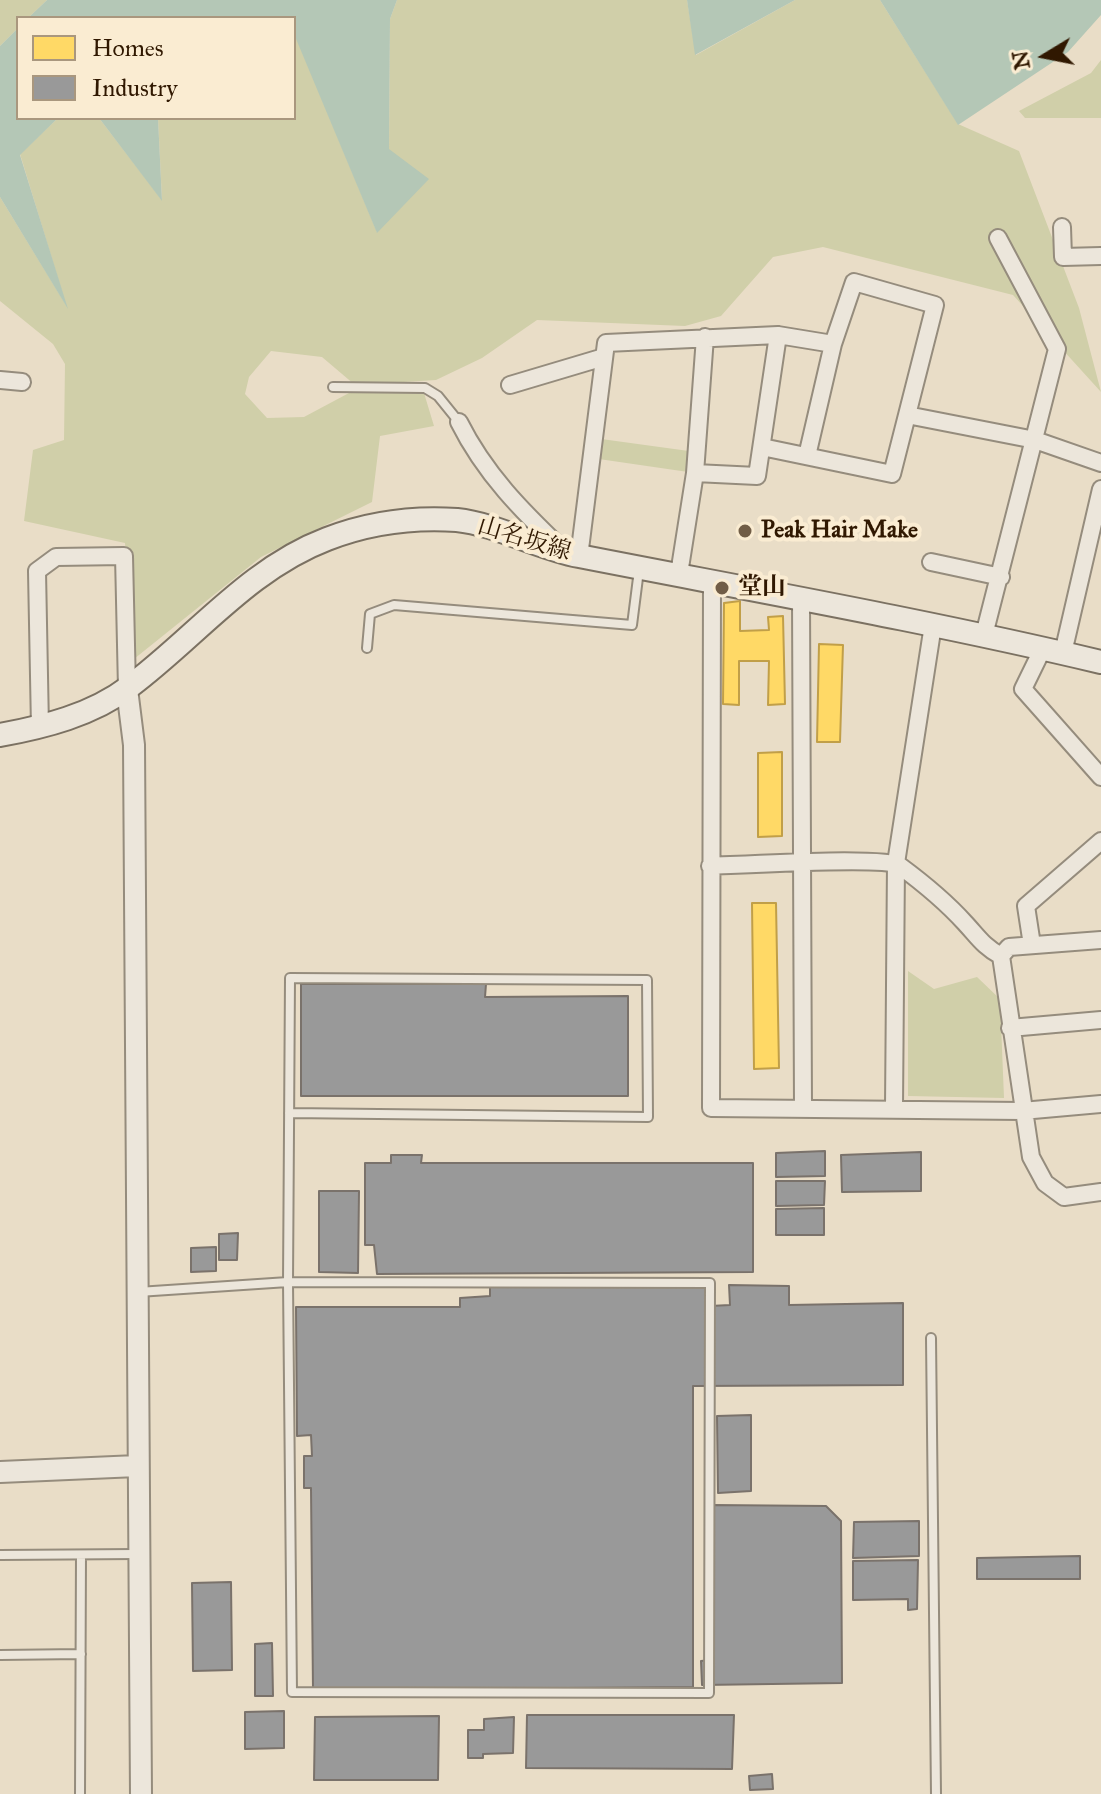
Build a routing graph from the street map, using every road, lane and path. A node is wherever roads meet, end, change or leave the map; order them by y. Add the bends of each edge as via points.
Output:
1 (1062, 227) dead end
2 (998, 238) dead end
3 (1101, 256) edge
4 (778, 335) junction
5 (705, 337) junction
6 (833, 344) junction
7 (604, 357) junction
8 (0, 380) edge
9 (22, 382) dead end
10 (510, 385) dead end
11 (333, 387) dead end
12 (907, 415) junction
13 (459, 422) joint
14 (1035, 440) junction
15 (762, 447) junction
16 (807, 456) junction
17 (1101, 463) edge
18 (695, 473) junction
19 (1101, 489) edge
20 (573, 555) junction
21 (931, 562) dead end
22 (640, 565) junction
23 (679, 574) junction
24 (1001, 577) junction
25 (712, 580) junction
26 (801, 597) junction
27 (933, 625) junction
28 (984, 635) junction
29 (367, 648) dead end
30 (1053, 651) junction
31 (1101, 662) edge
32 (127, 689) junction
33 (40, 728) junction
34 (0, 735) edge
35 (1101, 777) edge
36 (1101, 841) edge
37 (804, 862) junction
38 (896, 863) junction
39 (710, 866) junction
40 (1101, 940) edge
41 (1032, 945) junction
42 (1001, 956) junction
43 (1101, 1020) edge
44 (1010, 1028) junction
45 (1101, 1104) edge
46 (894, 1107) junction
47 (803, 1108) junction
48 (1022, 1111) junction
49 (289, 1113) junction
50 (1101, 1192) edge
51 (288, 1282) junction
52 (137, 1292) junction
53 (931, 1338) dead end
54 (137, 1466) junction
55 (0, 1472) edge
56 (137, 1554) junction
57 (0, 1555) edge
58 (81, 1555) junction
59 (81, 1654) junction
60 (0, 1655) edge
61 (80, 1794) edge
62 (141, 1794) edge
63 (936, 1794) edge

1 - 3 street via 1063,257
2 - 14 street via 1057,349
4 - 5 street
4 - 6 street
4 - 15 street
5 - 7 street via 606,343
5 - 18 street
6 - 12 street via 854,282 935,305
6 - 16 street
7 - 10 street
7 - 20 street
8 - 9 street
11 - 13 lane via 425,388
12 - 14 street
12 - 16 street via 892,474
13 - 20 street via 474,453 512,502
14 - 17 street
14 - 24 street
15 - 16 street
15 - 18 street via 757,476
18 - 23 street
19 - 30 street
20 - 22 main road, 山名坂線
20 - 32 main road, 山名坂線 via 462,521 419,519 355,530 326,539 259,576
21 - 24 street
22 - 23 main road, 山名坂線
22 - 29 lane via 632,625 394,605 370,614
23 - 25 main road, 山名坂線
24 - 28 street
25 - 26 main road, 山名坂線
25 - 39 street
26 - 27 main road, 山名坂線
26 - 37 street
27 - 28 main road, 山名坂線
27 - 38 street
28 - 30 main road, 山名坂線
30 - 31 main road, 山名坂線
30 - 35 street via 1023,689
32 - 33 main road, 山名坂線
32 - 33 street via 124,556 56,557 37,571
32 - 52 street via 134,745
33 - 34 main road, 山名坂線
36 - 41 street via 1026,906
37 - 38 street
37 - 39 street
37 - 47 street
38 - 42 street via 934,893 981,945
38 - 46 street
39 - 47 street via 711,1108
40 - 41 street
41 - 42 street via 1009,947
42 - 44 street
43 - 44 street
44 - 48 street
45 - 48 street
46 - 47 street
46 - 48 street
48 - 50 street via 1031,1157 1045,1183 1064,1197
49 - 49 lane via 290,978 647,980 648,1117
49 - 51 lane
51 - 51 lane via 710,1283 709,1693 292,1692
51 - 52 lane
52 - 54 street
53 - 63 lane
54 - 55 street
54 - 56 street
56 - 58 lane
56 - 62 street
57 - 58 lane
58 - 59 lane
59 - 60 lane
59 - 61 lane

